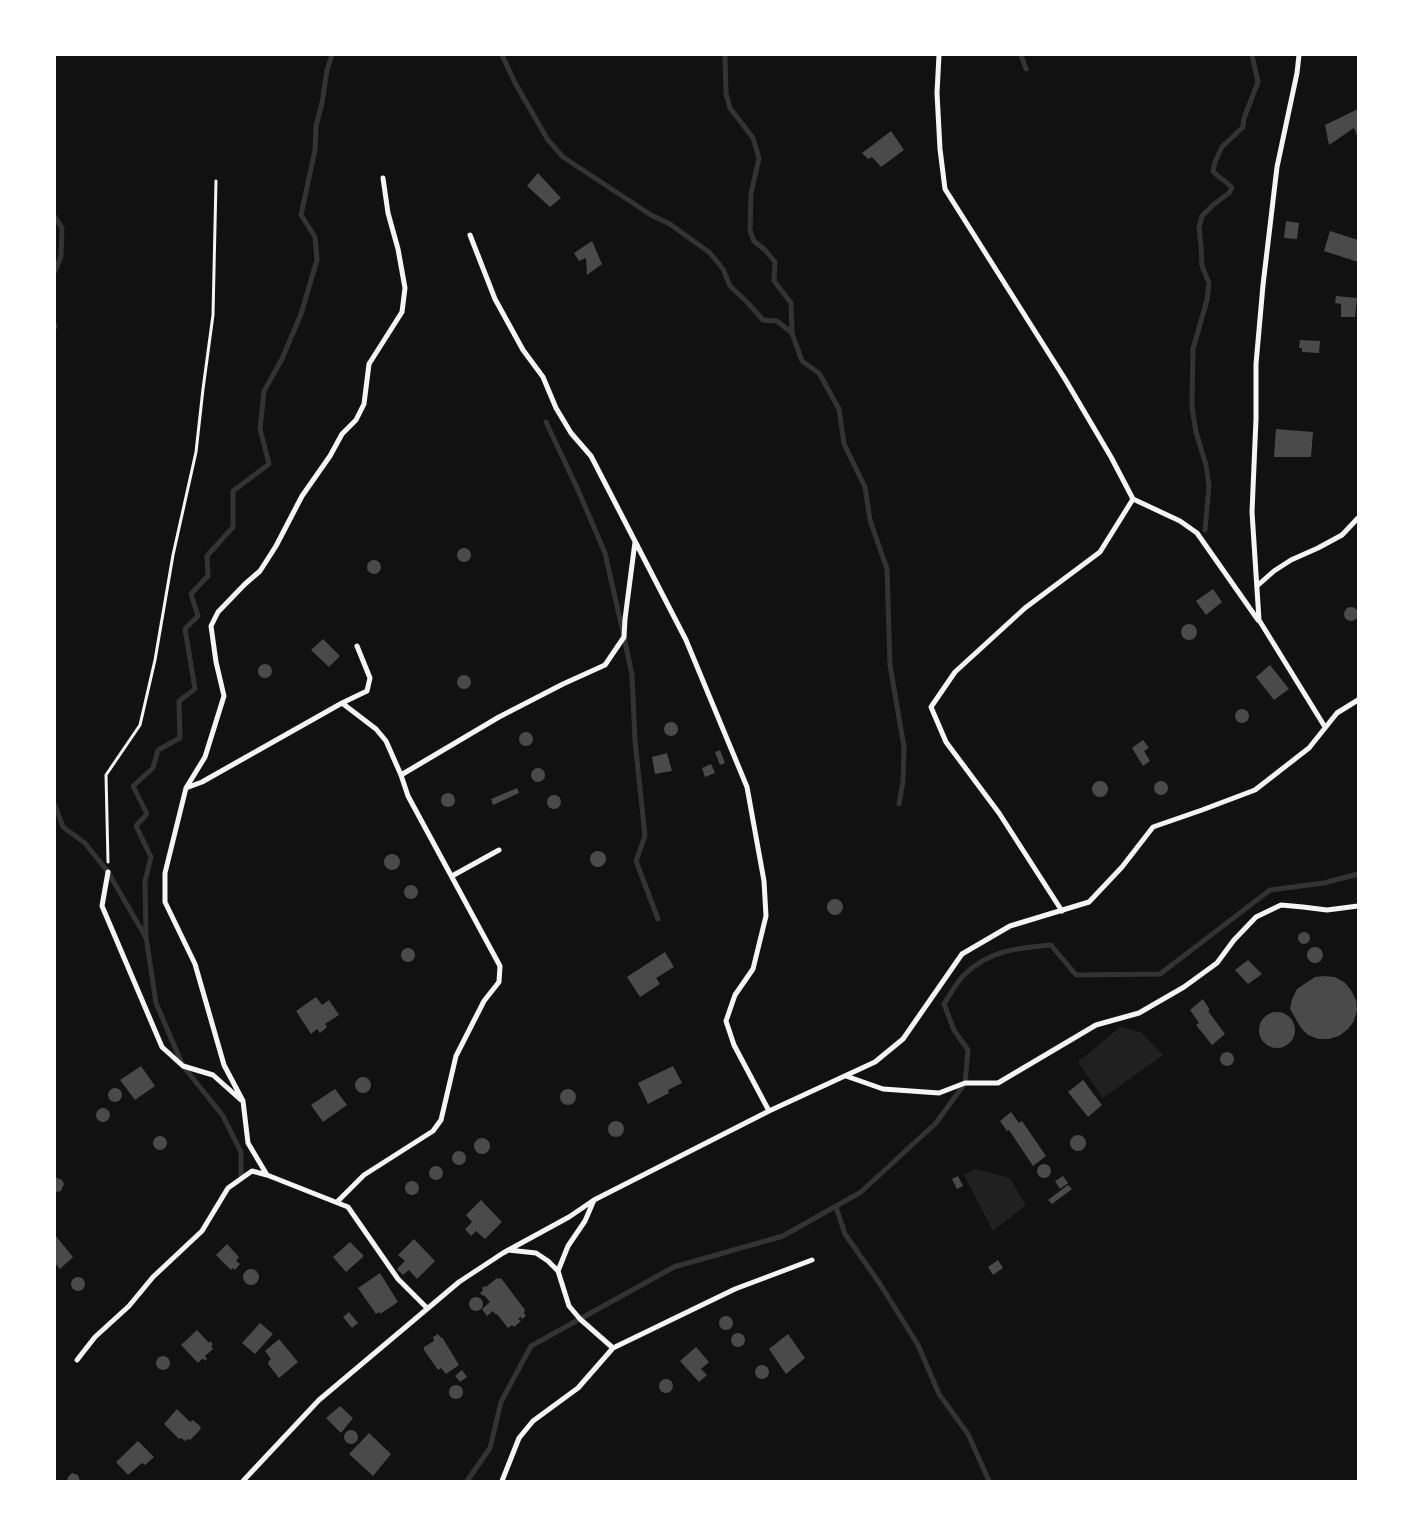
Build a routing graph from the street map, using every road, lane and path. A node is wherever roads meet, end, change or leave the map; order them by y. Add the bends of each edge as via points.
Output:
1 (939, 55) edge
2 (1299, 55) edge
3 (383, 178) dead end
4 (216, 181) dead end
5 (470, 235) dead end
6 (1133, 499) junction
7 (1358, 518) edge
8 (635, 542) junction
9 (1257, 586) junction
10 (1258, 620) junction
11 (357, 646) dead end
12 (1358, 700) edge
13 (342, 703) junction
14 (1325, 727) junction
15 (401, 775) junction
16 (186, 788) junction
17 (498, 850) dead end
18 (108, 872) joint
19 (452, 876) junction
20 (1358, 906) edge
21 (1062, 911) junction
22 (846, 1076) junction
23 (243, 1102) junction
24 (769, 1111) junction
25 (267, 1175) junction
26 (594, 1200) junction
27 (337, 1202) junction
28 (507, 1250) junction
29 (812, 1260) dead end
30 (558, 1270) junction
31 (427, 1308) junction
32 (612, 1348) junction
33 (78, 1360) dead end
34 (243, 1481) edge
35 (502, 1481) edge

1 - 6 street via 938,102 944,188 1065,379
2 - 9 street via 1277,167 1256,364 1252,512
3 - 16 street via 405,288 402,312 369,364 364,404 356,420 342,434 302,496 260,570 218,612 211,626 224,696 205,757
4 - 18 path via 213,315 196,452 173,555 156,660 140,725 106,775
5 - 8 street via 495,299 523,350 543,377 571,433 591,456
6 - 10 street via 1180,521 1197,533
6 - 21 street via 1100,552 1025,608 955,672 931,707 946,742 999,814
7 - 9 street via 1342,535 1274,570
8 - 15 street via 624,637 605,665 499,717
8 - 24 street via 686,640 747,788 764,881 766,916 753,969 735,995 726,1021 734,1045
9 - 10 street
10 - 14 street
11 - 13 street via 370,678 367,691
12 - 14 street via 1336,713
13 - 15 street via 376,728 386,741
13 - 16 street
14 - 21 street via 1309,748 1255,790 1153,827 1089,902
15 - 19 street via 408,796
16 - 23 street via 165,874 165,902 194,964 224,1065
17 - 19 street
18 - 23 street via 102,906 162,1046 183,1066 213,1075
19 - 27 street via 500,966 499,982 484,1001 456,1056 441,1120 433,1131 364,1175
20 - 22 street via 1327,910 1281,905 1256,916 1218,963 1184,987 1140,1013 1096,1025 998,1082 965,1083 939,1093 883,1089
21 - 22 street via 1010,926 962,954 903,1039 874,1062
22 - 24 street
23 - 25 street via 248,1143
24 - 26 street
25 - 27 street
25 - 33 street via 252,1171 228,1188 202,1231 153,1276 129,1306 95,1337
26 - 28 street
26 - 30 street
27 - 31 street via 348,1207 398,1279
28 - 30 street via 536,1253
28 - 31 street
29 - 32 street via 736,1289
30 - 32 street via 569,1306
31 - 34 street via 319,1400
32 - 35 street via 578,1388 532,1421 519,1438

